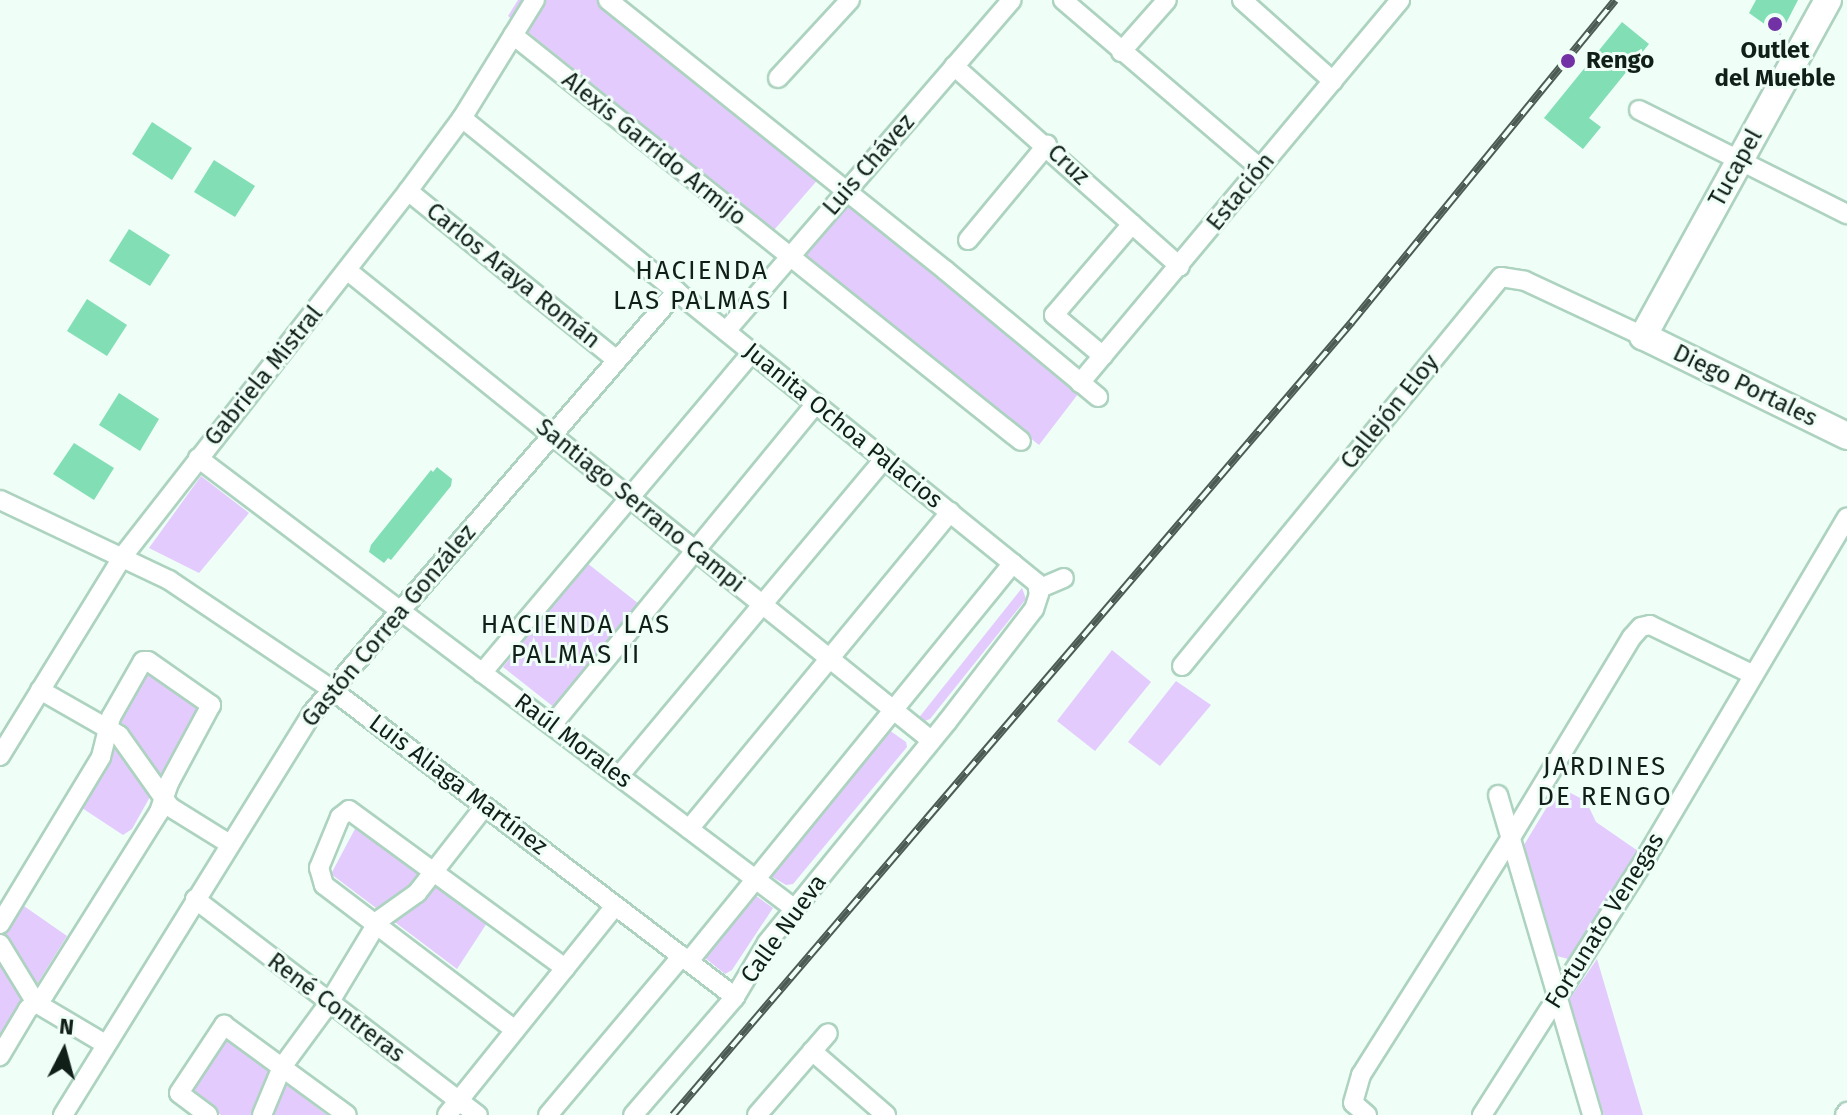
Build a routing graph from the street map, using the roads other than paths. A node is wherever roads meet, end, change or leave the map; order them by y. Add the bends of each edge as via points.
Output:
1 (535, 0) edge
2 (608, 0) edge
3 (850, 0) edge
4 (1012, 0) edge
5 (1063, 0) edge
6 (1167, 0) edge
7 (1242, 0) edge
8 (1400, 0) edge
9 (1828, 0) edge
10 (513, 35) junction
11 (1121, 52) junction
12 (954, 66) junction
13 (778, 78) dead end
14 (1333, 81) junction
15 (1639, 110) dead end
16 (462, 118) junction
17 (1047, 145) junction
18 (1741, 160) junction
19 (1260, 168) junction
20 (408, 191) junction
21 (846, 192) junction
22 (1847, 214) edge
23 (1132, 224) junction
24 (968, 240) dead end
25 (789, 259) junction
26 (1180, 267) junction
27 (348, 271) junction
28 (677, 291) junction
29 (726, 331) junction
30 (1643, 336) junction
31 (752, 352) junction
32 (1103, 356) junction
33 (617, 360) junction
34 (1080, 383) junction
35 (1098, 397) dead end
36 (816, 404) junction
37 (552, 435) junction
38 (1847, 436) edge
39 (1021, 441) dead end
40 (198, 458) junction
41 (884, 459) junction
42 (628, 496) junction
43 (0, 500) edge
44 (950, 512) junction
45 (1847, 518) edge
46 (697, 552) junction
47 (123, 556) junction
48 (1013, 563) junction
49 (1064, 578) dead end
50 (1037, 586) junction
51 (760, 603) junction
52 (399, 610) junction
53 (828, 657) junction
54 (1182, 666) dead end
55 (482, 673) junction
56 (1754, 675) junction
57 (331, 689) junction
58 (40, 690) junction
59 (893, 710) junction
60 (0, 719) edge
61 (552, 725) junction
62 (16, 729) junction
63 (107, 729) junction
64 (931, 740) junction
65 (0, 756) edge
66 (619, 776) junction
67 (1498, 795) dead end
68 (162, 799) junction
69 (485, 806) junction
70 (689, 829) junction
71 (1510, 839) junction
72 (228, 843) junction
73 (433, 872) junction
74 (756, 879) junction
75 (195, 899) junction
76 (615, 906) junction
77 (795, 909) junction
78 (0, 924) edge
79 (376, 925) junction
80 (0, 944) edge
81 (685, 959) junction
82 (565, 968) junction
83 (735, 997) junction
84 (1559, 997) junction
85 (36, 1003) junction
86 (329, 1003) junction
87 (515, 1030) junction
88 (828, 1033) dead end
89 (105, 1044) junction
90 (812, 1051) junction
91 (0, 1056) edge
92 (282, 1067) junction
93 (453, 1108) edge
94 (65, 1114) edge
95 (208, 1115) edge
96 (262, 1115) edge
97 (347, 1115) edge
98 (478, 1115) edge
99 (548, 1115) edge
100 (633, 1115) edge
101 (757, 1115) edge
102 (886, 1115) edge
103 (1367, 1115) edge
104 (1482, 1115) edge
105 (1592, 1115) edge

1 - 10 street, Gabriela Mistral
2 - 21 street
3 - 13 street
4 - 12 street, Luis Chávez
5 - 11 street
6 - 11 street
7 - 14 street
8 - 14 street, Estación
9 - 18 street, Tucapel
10 - 16 street, Gabriela Mistral
10 - 25 street, Alexis Garrido Armijo
11 - 19 street
12 - 17 street, Cruz
12 - 21 street, Luis Chávez
14 - 19 street, Estación
15 - 18 street
16 - 20 street, Gabriela Mistral
16 - 28 street, Juanita Ochoa Palacios
17 - 23 street, Cruz
17 - 24 street
18 - 22 street
18 - 30 street, Tucapel
19 - 26 street, Estación
20 - 27 street, Gabriela Mistral
20 - 33 street, Carlos Araya Román
21 - 25 street, Luis Chávez
21 - 34 street
23 - 26 street, Cruz
23 - 32 street via 1054,315
25 - 29 street, Luis Chávez
25 - 39 street, Alexis Garrido Armijo
26 - 32 street, Estación
27 - 37 street, Santiago Serrano Campi
27 - 40 street, Gabriela Mistral
28 - 29 street, Juanita Ochoa Palacios
28 - 33 street, Gastón Correa González
29 - 31 street, Juanita Ochoa Palacios
30 - 38 street, Diego Portales
30 - 54 street, Callejón Eloy via 1525,281 1501,277
31 - 36 street, Juanita Ochoa Palacios
31 - 42 street
32 - 34 street, Estación
33 - 37 street, Gastón Correa González
34 - 35 street
36 - 41 street, Juanita Ochoa Palacios
36 - 46 street
37 - 42 street, Santiago Serrano Campi
37 - 52 street, Gastón Correa González
40 - 47 street, Gabriela Mistral
40 - 52 street, Raúl Morales
41 - 44 street, Juanita Ochoa Palacios
41 - 51 street
42 - 46 street, Santiago Serrano Campi
42 - 55 street
43 - 47 street, Luis Aliaga Martínez
44 - 48 street, Juanita Ochoa Palacios
44 - 53 street
45 - 56 street, Fortunato Venegas
46 - 51 street, Santiago Serrano Campi
46 - 61 street
47 - 57 street, Luis Aliaga Martínez via 169,580
47 - 58 street, Gabriela Mistral
48 - 50 street, Juanita Ochoa Palacios
48 - 59 street
49 - 50 street
50 - 64 street, Calle Nueva via 1034,609
51 - 53 street, Santiago Serrano Campi
51 - 66 street
52 - 55 street, Raúl Morales
52 - 57 street, Gastón Correa González
53 - 59 street, Santiago Serrano Campi
53 - 70 street
55 - 61 street, Raúl Morales
56 - 71 street via 1650,625 1641,627
56 - 84 street, Fortunato Venegas
57 - 69 street, Luis Aliaga Martínez
57 - 72 street, Gastón Correa González
58 - 62 street, Gabriela Mistral
58 - 63 street
59 - 64 street, Santiago Serrano Campi
59 - 74 street
60 - 62 street
61 - 66 street, Raúl Morales
62 - 65 street, Gabriela Mistral
63 - 68 street via 119,735
63 - 68 street via 143,661 211,705
63 - 78 street via 101,757
64 - 77 street, Calle Nueva
66 - 70 street, Raúl Morales
67 - 71 street
68 - 72 street
68 - 85 street via 159,812
69 - 73 street
69 - 76 street, Luis Aliaga Martínez
70 - 74 street, Raúl Morales
71 - 84 street
71 - 103 street via 1361,1075 1353,1103
72 - 75 street, Gastón Correa González
73 - 79 street via 417,893
73 - 79 street via 349,810 340,817 319,868 324,885
73 - 82 street
74 - 77 street, Raúl Morales
74 - 81 street
75 - 86 street, René Contreras
75 - 89 street, Gastón Correa González
76 - 81 street, Luis Aliaga Martínez
76 - 82 street
77 - 83 street, Calle Nueva
79 - 86 street
79 - 87 street
80 - 85 street
81 - 83 street, Luis Aliaga Martínez
81 - 99 street
82 - 87 street
83 - 100 street, Calle Nueva
84 - 104 street, Fortunato Venegas
84 - 105 street
85 - 89 street
85 - 91 street
86 - 92 street
86 - 93 street, René Contreras
87 - 93 street
88 - 90 street
89 - 94 street, Gastón Correa González
90 - 101 street
90 - 102 street
92 - 95 street via 224,1025 179,1093
92 - 96 street
92 - 97 street
93 - 98 street, René Contreras

